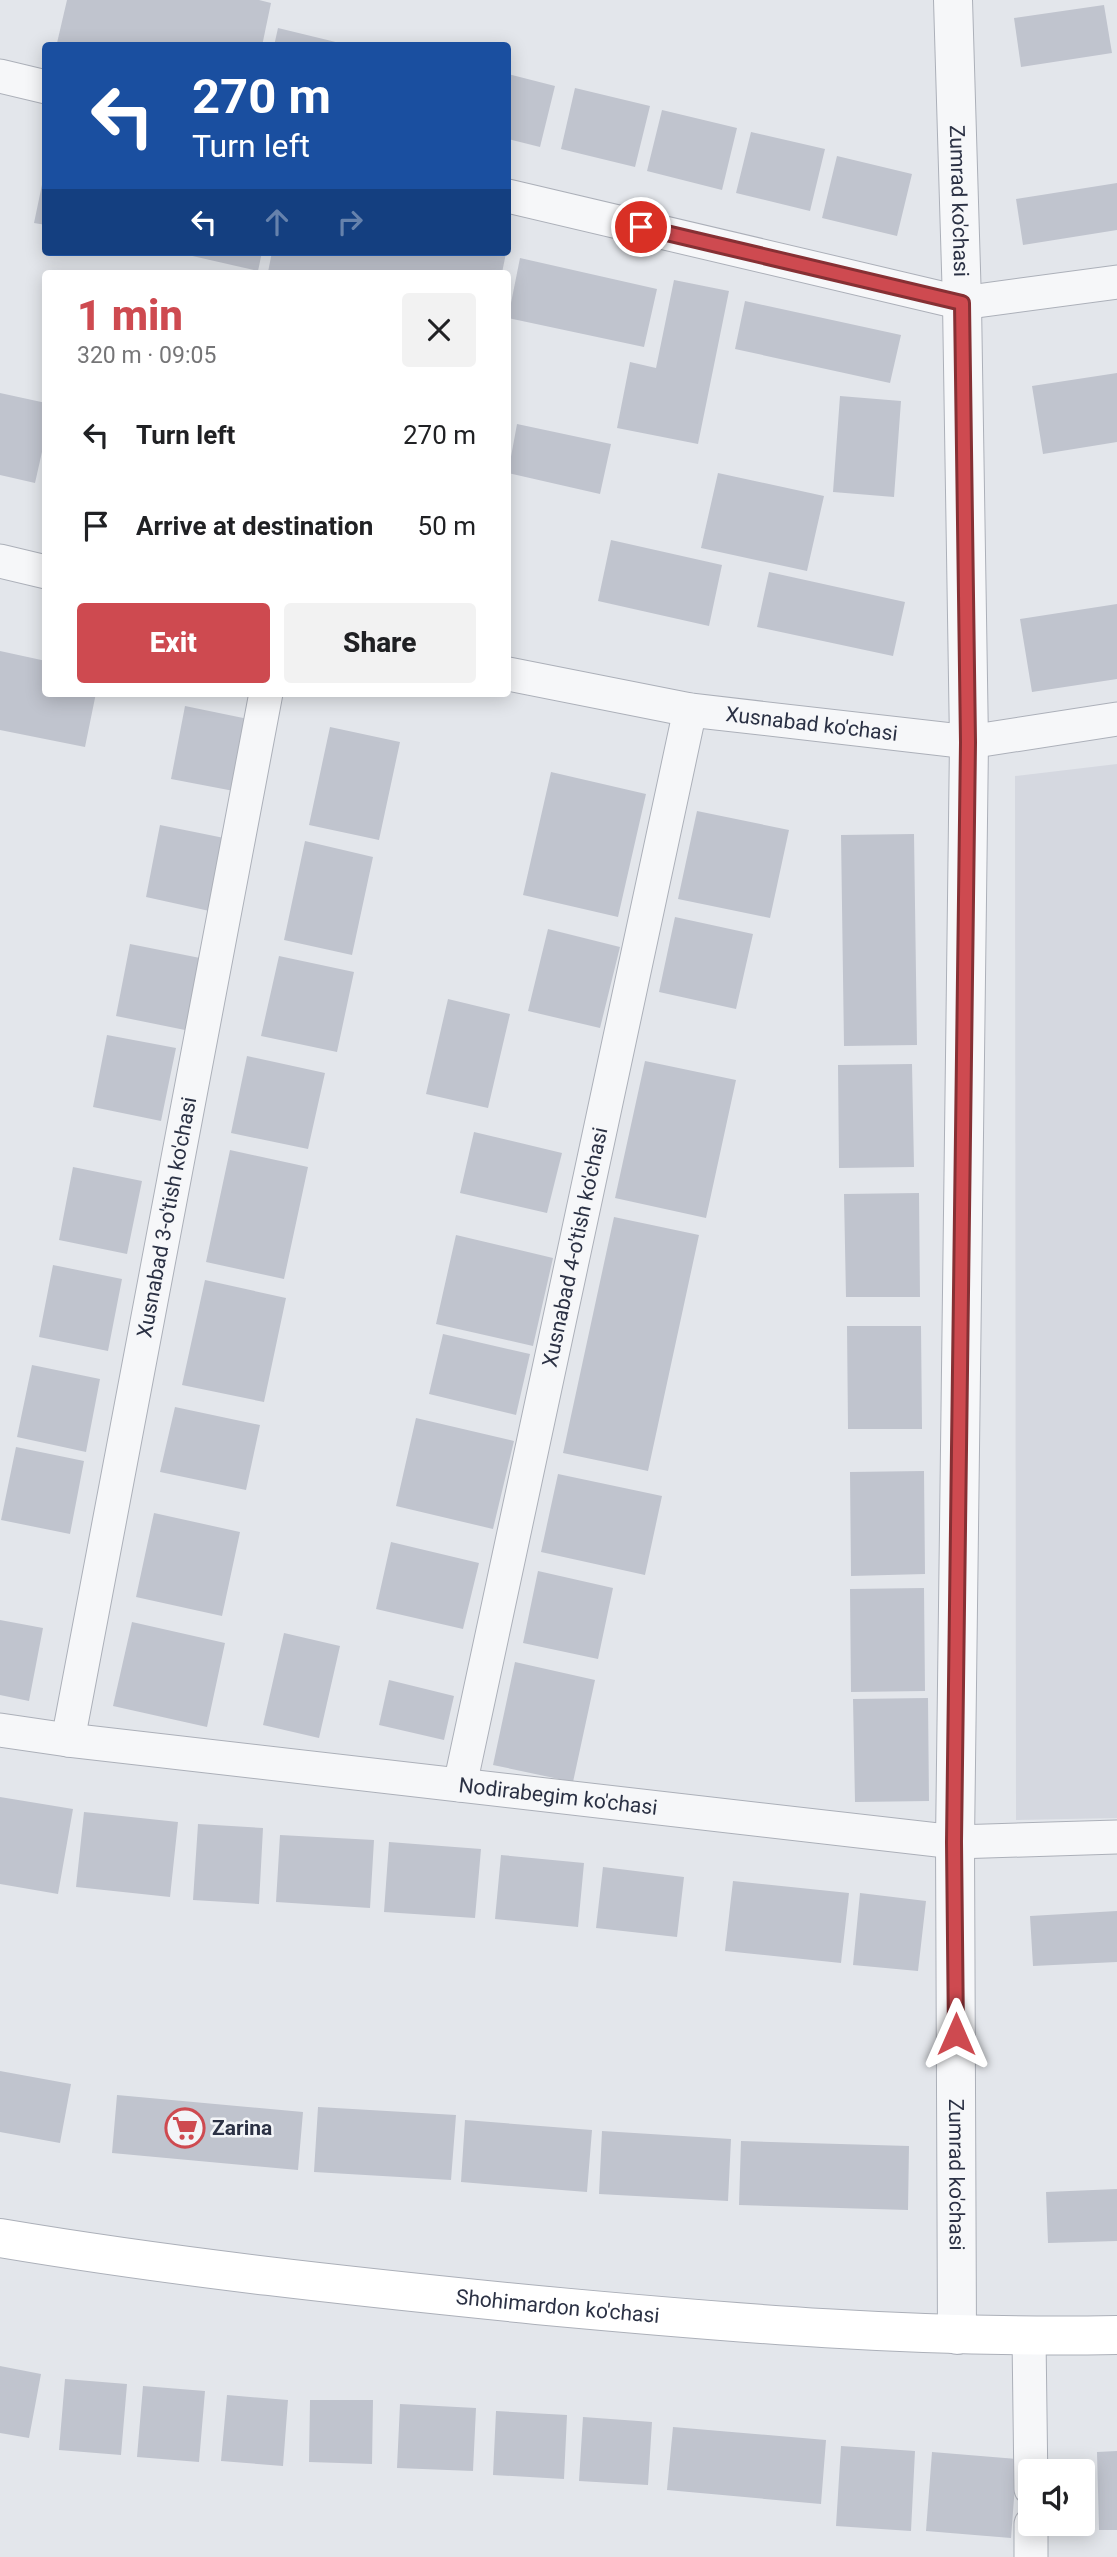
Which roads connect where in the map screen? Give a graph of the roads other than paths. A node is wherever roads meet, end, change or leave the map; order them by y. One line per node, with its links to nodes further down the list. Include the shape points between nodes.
1 (953, 0): 6 (street, Zumrad ko'chasi)
2 (0, 76): 3 (street)
3 (42, 86)
4 (511, 197): 6 (street)
5 (1117, 282): 6 (street)
6 (962, 303): 13 (street, Zumrad ko'chasi)
7 (0, 561): 8 (street)
8 (42, 571)
9 (511, 675): 11 (street, Xusnabad ko'chasi)
10 (265, 697): 15 (street, Xusnabad 3-o'tish ko'chasi)
11 (691, 710): 13 (street, Xusnabad ko'chasi); 16 (street, Xusnabad 4-o'tish ko'chasi)
12 (1117, 719): 13 (street, Xusnabad ko'chasi)
13 (968, 742): 18 (street, Zumrad ko'chasi)
14 (0, 1730): 15 (street, Nodirabegim ko'chasi)
15 (68, 1740): 16 (street, Nodirabegim ko'chasi)
16 (460, 1784): 18 (street, Nodirabegim ko'chasi)
17 (1117, 1837): 18 (street, Nodirabegim ko'chasi)
18 (954, 1842): 20 (street, Zumrad ko'chasi)
19 (0, 2238): 20 (main road, Shohimardon ko'chasi, via 275,2278 516,2303 735,2324)
20 (957, 2335): 22 (main road, Shohimardon ko'chasi)
21 (1117, 2335): 22 (main road, Shohimardon ko'chasi)
22 (1030, 2337): 23 (street)
23 (1031, 2459)
24 (1031, 2536): 25 (street)
25 (1031, 2557)

